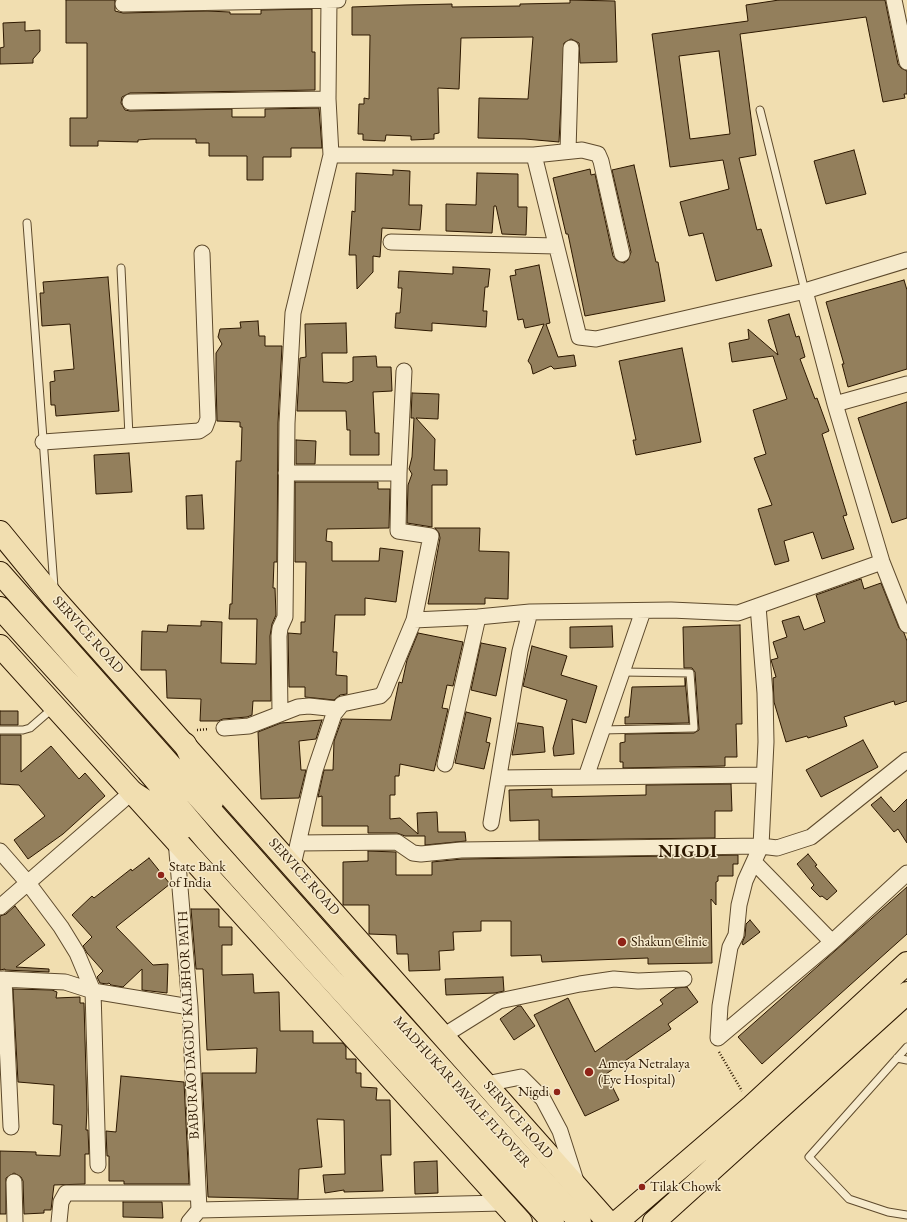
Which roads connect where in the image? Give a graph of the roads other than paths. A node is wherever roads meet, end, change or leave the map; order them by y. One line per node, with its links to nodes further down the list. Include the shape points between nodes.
1 (330, 0): 2 (street); 4 (street); 7 (street)
2 (338, 0)
3 (894, 0): 6 (street)
4 (123, 4)
5 (571, 48): 10 (street)
6 (907, 62)
7 (328, 99): 8 (street); 12 (street)
8 (130, 102)
9 (760, 110): 20 (lane)
10 (568, 151): 11 (street); 17 (street, via 582,150 598,154)
11 (534, 154): 12 (street); 15 (street)
12 (331, 155): 26 (street, via 293,313)
13 (27, 223): 25 (lane)
14 (391, 242): 15 (street)
15 (556, 246): 20 (street, via 579,337 596,339)
16 (202, 253): 24 (street, via 208,419 205,427 199,431)
17 (622, 254)
18 (907, 260): 20 (street)
19 (121, 268): 24 (lane)
20 (804, 291): 23 (street)
21 (404, 371): 27 (street)
22 (907, 384): 23 (street)
23 (835, 404): 29 (street)
24 (129, 436): 25 (street)
25 (43, 442): 31 (lane)
26 (286, 473): 27 (street); 43 (street, via 285,617 279,636)
27 (399, 473): 37 (street, via 398,531 431,536)
28 (0, 532): 31 (main road, SERVICE ROAD)
29 (882, 562): 32 (street); 38 (street)
30 (0, 573): 55 (main road, MADHUKAR PAVALE FLYOVER)
31 (54, 598): 47 (main road, SERVICE ROAD)
32 (758, 606): 34 (street, via 738,613); 50 (street, via 765,693)
33 (0, 608): 57 (main road, via 147,770)
34 (643, 611): 35 (street); 40 (street)
35 (530, 612): 36 (street); 52 (street, via 520,651)
36 (478, 617): 37 (street); 49 (street)
37 (414, 620): 42 (street, via 384,692 380,696 342,704)
38 (907, 625)
39 (0, 646): 41 (main road)
40 (622, 672): 46 (street); 46 (lane, via 690,673 694,728)
41 (55, 707): 45 (lane, via 30,728); 53 (main road)
42 (337, 709): 43 (street, via 309,706); 58 (street, via 315,770)
43 (280, 713): 44 (street, via 248,726)
44 (224, 728)
45 (0, 730)
46 (602, 730): 51 (street)
47 (180, 738): 55 (main road); 62 (main road, SERVICE ROAD)
48 (907, 760): 59 (street, via 811,837 777,848)
49 (446, 764)
50 (764, 775): 51 (street); 59 (street)
51 (586, 777): 52 (street)
52 (498, 778): 54 (street)
53 (132, 792): 56 (main road); 57 (main road); 64 (street)
54 (491, 823)
55 (223, 824): 91 (main road, MADHUKAR PAVALE FLYOVER)
56 (176, 840): 72 (street, BABURAO DAGDU KALBHOR PATH); 83 (main road)
57 (206, 841): 90 (main road, MADHUKAR PAVALE FLYOVER)
58 (298, 843): 59 (street, via 397,842 413,853 421,854 461,850); 62 (street)
59 (761, 846): 61 (street)
60 (0, 851): 64 (street)
61 (755, 863): 66 (street); 66 (street, via 745,882 739,905 736,935 730,947 720,1006 718,1038)
62 (293, 865): 73 (main road, SERVICE ROAD)
63 (907, 874): 66 (street)
64 (28, 883): 65 (street); 70 (street, via 77,952)
65 (0, 907)
66 (832, 942)
67 (907, 963): 93 (main road, via 752,1106)
68 (2, 979): 70 (street, via 65,982); 78 (street)
69 (684, 979): 73 (street, via 614,979 499,1001)
70 (93, 991): 72 (street); 79 (street)
71 (907, 993): 94 (main road)
72 (190, 1008): 82 (street, BABURAO DAGDU KALBHOR PATH)
73 (443, 1036): 77 (main road, SERVICE ROAD)
74 (907, 1047): 75 (lane)
75 (897, 1058): 76 (lane); 85 (lane, via 809,1157 849,1199 881,1210)
76 (907, 1060)
77 (486, 1084): 81 (main road, SERVICE ROAD); 81 (street, via 521,1077 543,1099 560,1131)
78 (12, 1127)
79 (98, 1165)
80 (14, 1182): 86 (street)
81 (578, 1189): 92 (main road, SERVICE ROAD)
82 (198, 1193): 84 (street, BABURAO DAGDU KALBHOR PATH); 87 (street, via 66,1193)
83 (503, 1204): 84 (street); 89 (main road)
84 (199, 1210): 88 (street)
85 (907, 1215)
86 (15, 1222)
87 (59, 1222)
88 (189, 1222)
89 (521, 1222)
90 (552, 1222)
91 (580, 1222)
92 (608, 1222)
93 (617, 1222)
94 (654, 1222)

